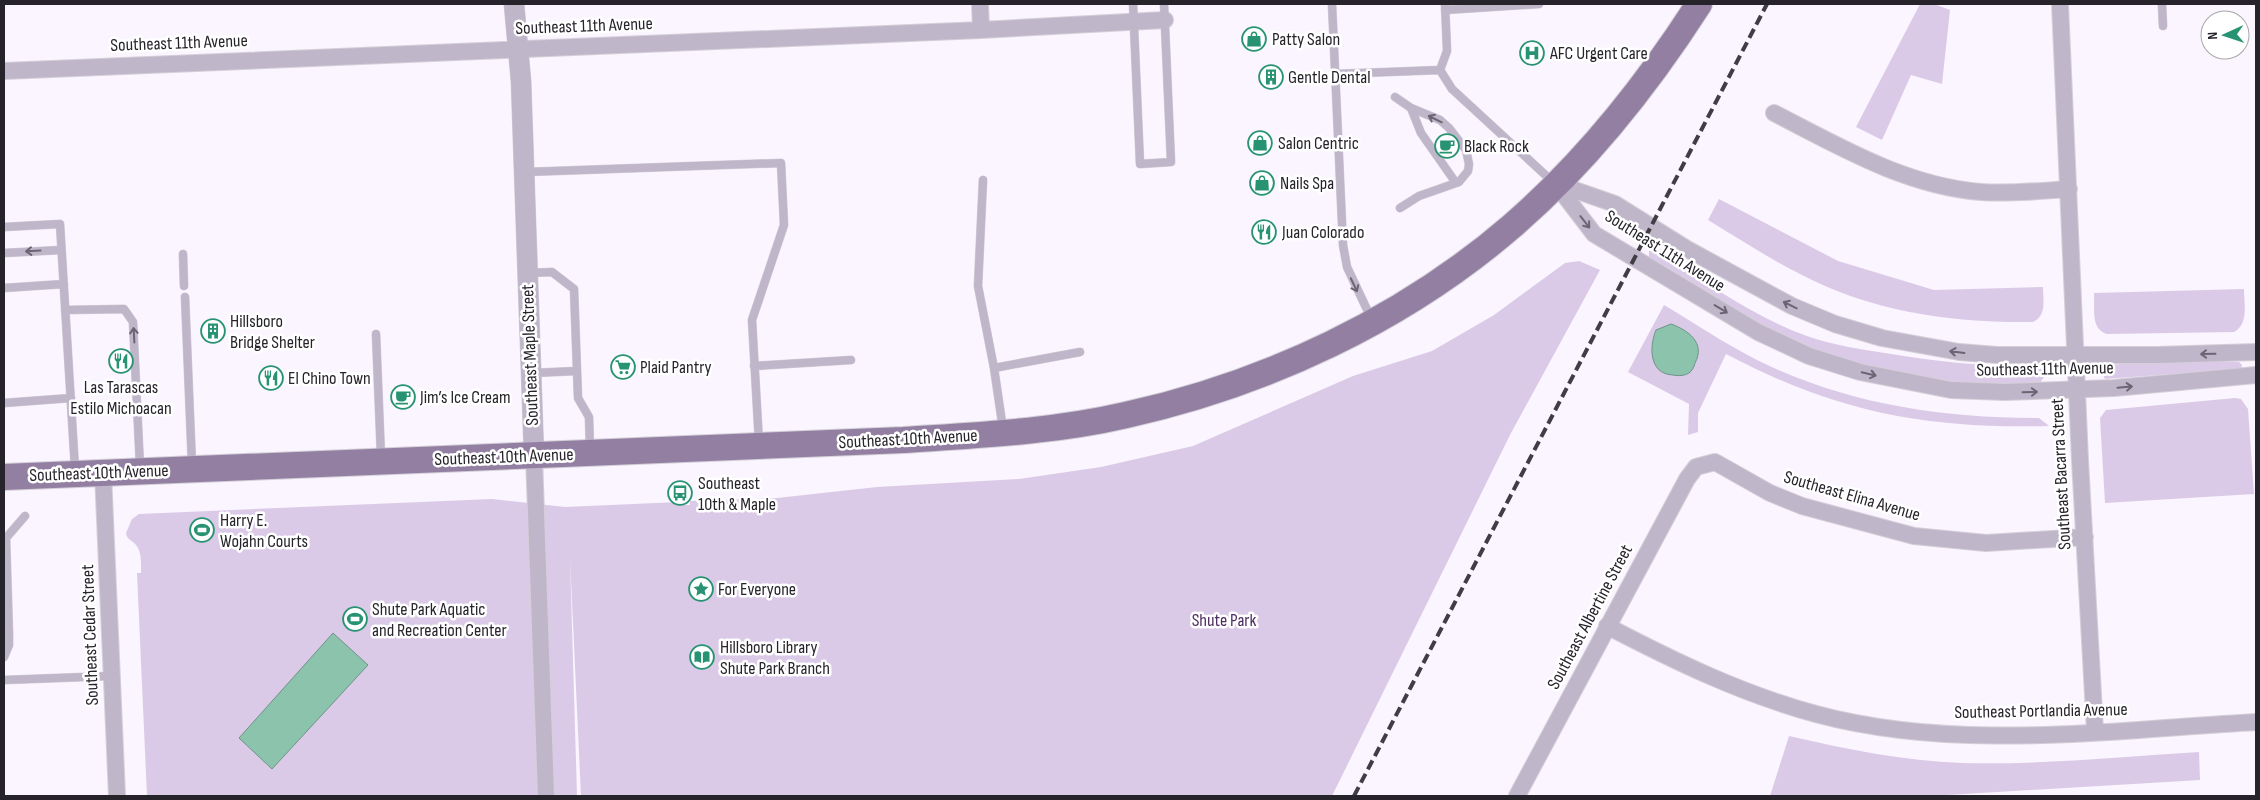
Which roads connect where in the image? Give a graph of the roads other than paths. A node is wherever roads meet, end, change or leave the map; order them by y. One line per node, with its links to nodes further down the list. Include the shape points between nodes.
1 (514, 4): 14 (street, Southeast Maple Street)
2 (980, 4): 13 (street)
3 (1133, 4): 11 (lane)
4 (1332, 4): 17 (lane)
5 (1539, 4): 9 (lane)
6 (1699, 4): 24 (main road, Southeast 10th Avenue, via 1648,78 1610,125)
7 (2060, 4): 25 (street, Southeast Bacarra Street)
8 (2162, 4): 12 (lane)
9 (1445, 7): 15 (lane, via 1447,51)
10 (1165, 12): 11 (street, Southeast 11th Avenue); 11 (lane, via 1171,162 1140,164)
11 (1134, 22): 13 (street, Southeast 11th Avenue)
12 (2163, 26)
13 (981, 30): 14 (street, Southeast 11th Avenue)
14 (518, 48): 16 (street, Southeast 11th Avenue); 21 (street, Southeast Maple Street)
15 (1440, 70): 17 (lane); 24 (lane, via 1452,89)
16 (4, 71)
17 (1335, 74): 37 (lane, one-way to 37, via 1346,267)
18 (1395, 97): 19 (lane)
19 (1411, 108): 23 (lane, via 1421,133); 23 (lane, one-way to 19, via 1468,171 1466,150 1440,120)
20 (1774, 113): 25 (street, via 1874,164 1941,186 2009,193)
21 (524, 172): 31 (street, Southeast Maple Street); 43 (lane, via 781,163 784,225 752,320)
22 (983, 180): 44 (lane, via 978,286)
23 (1456, 183): 26 (lane, via 1419,196)
24 (1555, 183): 37 (main road, Southeast 10th Avenue, via 1510,228 1462,264); 41 (street, Southeast 11th Avenue, one-way to 24, via 1959,352 1882,338 1835,324 1792,306 1687,249 1615,204); 48 (street, Southeast 11th Avenue, one-way to 48, via 1594,234 1758,332 1809,356 1860,372 1951,390)
25 (2069, 189): 41 (street, Southeast Bacarra Street)
26 (1400, 208)
27 (4, 227): 28 (lane, via 60,224)
28 (62, 250): 29 (lane, one-way to 29); 32 (lane)
29 (4, 253)
30 (183, 254): 33 (lane)
31 (527, 274): 45 (lane, via 552,272 574,288); 46 (street, Southeast Maple Street)
32 (64, 284): 34 (lane); 36 (lane)
33 (184, 286)
34 (4, 288)
35 (185, 297): 57 (lane)
36 (65, 310): 49 (lane); 58 (lane, one-way to 36, via 133,322 124,309)
37 (1373, 322): 51 (main road, Southeast 10th Avenue, via 1299,359 1181,401 1085,423)
38 (376, 334): 55 (lane)
39 (1080, 352): 44 (lane)
40 (2256, 352): 41 (street, Southeast 11th Avenue, one-way to 41)
41 (2075, 355): 48 (street, Southeast Bacarra Street)
42 (851, 360): 43 (lane)
43 (754, 366): 52 (lane)
44 (994, 368): 51 (lane)
45 (576, 371): 46 (lane); 53 (lane, via 578,398 589,417)
46 (531, 374): 54 (street, Southeast Maple Street)
47 (2256, 375): 48 (street, Southeast 11th Avenue, one-way to 47)
48 (2076, 390): 63 (street, Southeast Bacarra Street)
49 (71, 398): 50 (lane); 60 (lane)
50 (4, 403)
51 (1004, 434): 52 (main road, Southeast 10th Avenue)
52 (759, 448): 53 (main road, Southeast 10th Avenue)
53 (590, 454): 54 (main road, Southeast 10th Avenue)
54 (534, 456): 55 (main road, Southeast 10th Avenue); 71 (street, Southeast Maple Street)
55 (382, 462): 57 (main road, Southeast 10th Avenue)
56 (1706, 464): 63 (street, Southeast Elina Avenue, via 1715,462 1770,493 1802,506 1914,536 1986,543); 64 (street, Southeast Albertine Street, via 1696,467 1687,479)
57 (192, 469): 58 (main road, Southeast 10th Avenue)
58 (141, 471): 59 (main road, Southeast 10th Avenue)
59 (103, 473): 60 (main road, Southeast 10th Avenue); 66 (street, Southeast Cedar Street)
60 (76, 474): 61 (main road, Southeast 10th Avenue)
61 (4, 477)
62 (25, 516): 65 (lane, via 6,538 9,645)
63 (2085, 537): 69 (street, Southeast Bacarra Street)
64 (1606, 626): 69 (street, Southeast Portlandia Avenue, via 1750,693 1816,714 1909,731 1980,736); 72 (street, Southeast Albertine Street)
65 (4, 657)
66 (112, 676): 67 (lane); 70 (street, Southeast Cedar Street)
67 (4, 680)
68 (2256, 722): 69 (street, Southeast Portlandia Avenue)
69 (2096, 731)
70 (117, 796)
71 (546, 796)
72 (1516, 796)

